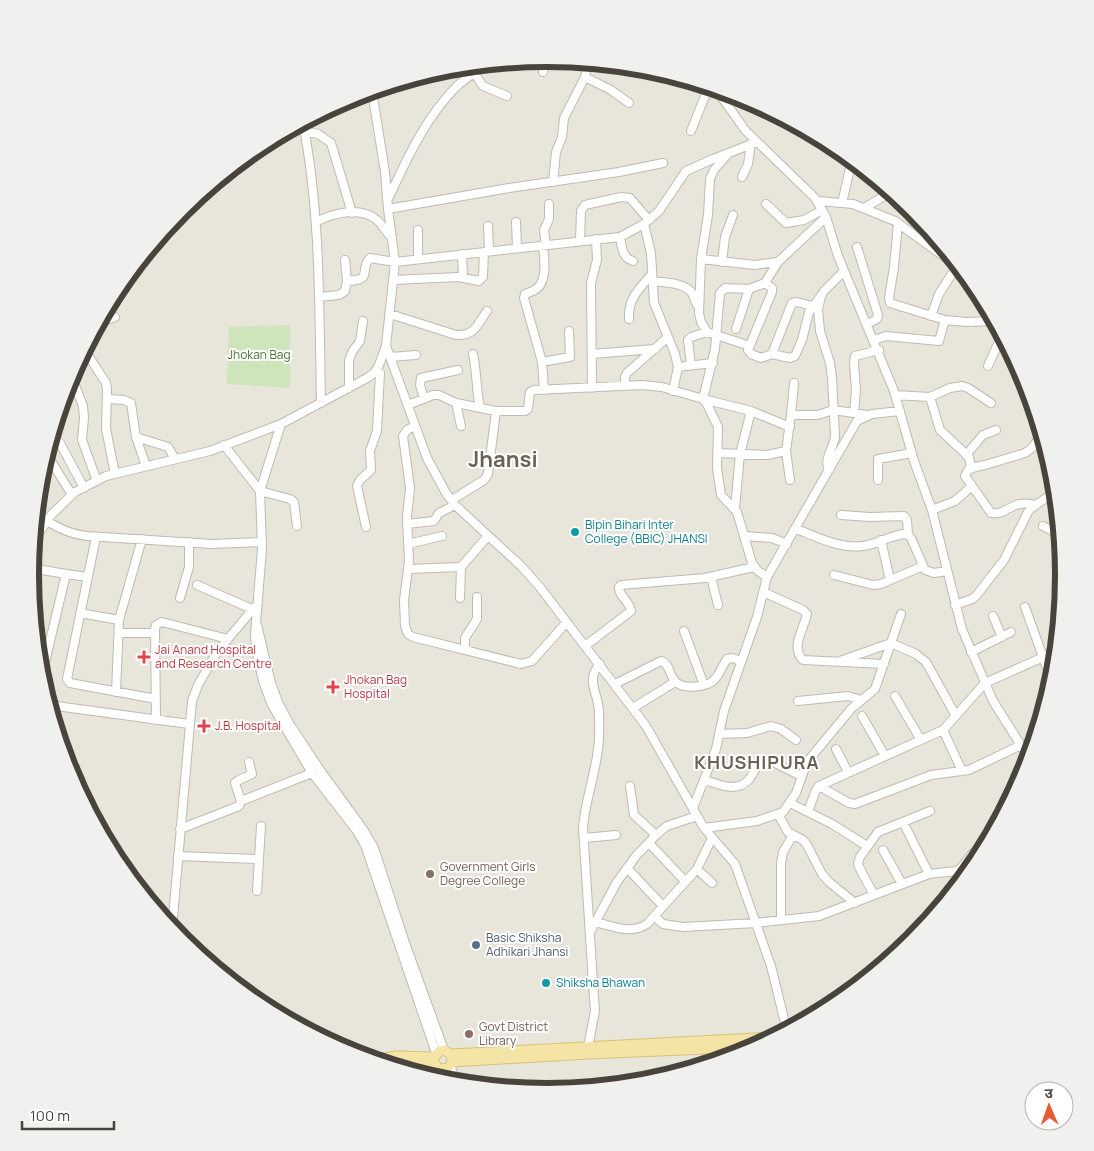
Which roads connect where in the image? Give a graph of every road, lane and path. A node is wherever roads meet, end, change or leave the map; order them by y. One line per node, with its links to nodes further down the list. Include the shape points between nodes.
1 (544, 67): 3 (street)
2 (587, 69): 5 (street)
3 (543, 72)
4 (474, 73): 7 (street, via 483,86); 24 (street, via 457,87 429,120 410,152)
5 (585, 77): 10 (street); 18 (street, via 564,118)
6 (709, 94): 12 (street)
7 (507, 96)
8 (373, 98): 24 (street)
9 (723, 99): 13 (street)
10 (628, 102)
11 (305, 131): 26 (street, via 318,134 332,143); 29 (street)
12 (692, 131)
13 (754, 143): 14 (street); 17 (street); 20 (street)
14 (728, 154): 31 (street, via 686,171 664,206); 46 (street, via 711,174)
15 (663, 163): 18 (street)
16 (850, 168): 21 (street)
17 (742, 177)
18 (553, 182): 24 (street)
19 (885, 196): 25 (street)
20 (818, 201): 21 (street); 28 (street)
21 (842, 203): 25 (street)
22 (549, 204): 39 (street)
23 (766, 204): 28 (street, via 786,222)
24 (387, 205): 36 (street)
25 (864, 208): 32 (street)
26 (352, 213): 29 (street, via 334,214); 36 (street, via 375,218)
27 (733, 214): 50 (street)
28 (824, 214): 51 (street); 53 (street)
29 (316, 222): 61 (street)
30 (516, 222): 41 (street)
31 (646, 222): 35 (street); 38 (street, via 630,198 586,205 581,211); 55 (street)
32 (898, 222): 42 (street); 66 (street, via 889,301)
33 (488, 226): 43 (street)
34 (418, 230): 45 (street)
35 (620, 237): 37 (street); 48 (street, via 624,254)
36 (392, 238): 49 (street)
37 (596, 239): 38 (street); 86 (street, via 597,260 591,283)
38 (580, 241): 39 (street)
39 (544, 245): 41 (street); 91 (street, via 544,277 524,298)
40 (857, 247): 73 (street, via 878,315)
41 (517, 248): 43 (street)
42 (937, 250)
43 (487, 251): 44 (street); 54 (street, via 482,279 477,281)
44 (462, 254): 45 (street); 54 (street)
45 (418, 259): 49 (street)
46 (700, 259): 50 (street); 63 (street)
47 (345, 260): 57 (street)
48 (633, 261)
49 (395, 262): 56 (street); 57 (street, via 370,258 362,279)
50 (722, 262): 51 (street, via 755,265)
51 (778, 262): 58 (street)
52 (952, 269): 66 (street, via 938,294)
53 (844, 271): 60 (street); 73 (street)
54 (463, 277): 56 (street)
55 (652, 277): 63 (street, via 688,289); 68 (street, via 632,298); 78 (street, via 654,303)
56 (394, 280): 65 (street)
57 (347, 282): 61 (street, via 343,293)
58 (765, 283): 59 (street); 82 (street, via 772,292)
59 (749, 289): 74 (street); 77 (street, via 721,290)
60 (821, 296): 62 (street); 116 (street, via 818,309 820,331 832,378)
61 (319, 297): 111 (street)
62 (812, 306): 87 (street, via 792,303); 87 (street, via 795,356)
63 (698, 308): 76 (street)
64 (487, 310): 65 (street, via 473,332 463,335)
65 (390, 314): 81 (street)
66 (932, 316): 70 (street)
67 (115, 317): 69 (street)
68 (628, 319)
69 (108, 320)
70 (945, 320): 72 (street); 79 (street, via 939,341 886,336)
71 (363, 321): 102 (street, via 362,336 349,361)
72 (987, 321)
73 (867, 324): 79 (street)
74 (736, 329)
75 (568, 331): 91 (street, via 570,357)
76 (707, 332): 77 (street); 93 (street, via 688,340)
77 (718, 335): 82 (street); 92 (street)
78 (668, 337): 83 (street); 95 (street)
79 (874, 340): 84 (street)
80 (999, 343): 94 (street)
81 (386, 346): 90 (street); 98 (street)
82 (750, 346): 87 (street, via 749,353 758,358)
83 (654, 349): 86 (street); 100 (street, via 627,373)
84 (878, 350): 106 (street); 120 (street, via 855,356)
85 (473, 354): 115 (street)
86 (592, 354): 103 (street)
87 (772, 354)
88 (416, 355): 90 (street)
89 (89, 356): 108 (street, via 106,382)
90 (390, 357): 97 (street)
91 (542, 362): 104 (street)
92 (713, 363): 93 (street); 110 (street)
93 (691, 365): 95 (street)
94 (988, 366)
95 (678, 367): 105 (street)
96 (458, 370): 109 (street, via 421,378)
97 (396, 372): 98 (street); 114 (street)
98 (377, 373): 102 (street); 160 (street, via 377,432 370,451 371,470 357,486)
99 (794, 383): 121 (street)
100 (625, 386): 103 (street); 105 (street, via 654,386)
101 (75, 387): 145 (street, via 83,406 82,440)
102 (349, 388): 111 (street)
103 (592, 388): 104 (street)
104 (544, 390): 117 (street, via 530,392 530,406 525,411)
105 (673, 391): 110 (street)
106 (896, 395): 107 (street); 119 (street)
107 (930, 397): 112 (street, via 962,386); 136 (street, via 940,430)
108 (107, 399): 128 (street, via 131,403); 142 (street, via 106,429)
109 (424, 399): 113 (street, via 439,395); 114 (street)
110 (703, 399): 118 (street); 133 (street, via 718,427)
111 (321, 403): 123 (street)
112 (991, 403)
113 (456, 404): 115 (street); 125 (street)
114 (408, 405): 124 (street)
115 (480, 408): 117 (street)
116 (833, 410): 120 (street); 121 (street, via 818,415); 141 (street, via 834,443 826,466)
117 (496, 411): 151 (street, via 488,474)
118 (751, 411): 126 (street); 135 (street)
119 (900, 411): 122 (street); 134 (street)
120 (854, 412): 122 (street)
121 (792, 415): 126 (street)
122 (867, 416): 141 (street, via 852,426)
123 (281, 424): 131 (street); 148 (street)
124 (415, 426): 151 (street, via 427,458); 158 (street, via 403,436 410,480)
125 (461, 426)
126 (790, 427): 132 (street)
127 (996, 430): 136 (street, via 983,435)
128 (136, 437): 137 (street, via 168,447); 139 (street)
129 (1037, 441): 140 (street, via 1025,452)
130 (60, 443): 147 (street)
131 (224, 445): 137 (street); 148 (street)
132 (786, 451): 135 (street, via 767,455); 143 (street)
133 (718, 453): 135 (street); 153 (street, via 719,489)
134 (912, 453): 144 (street, via 878,460); 154 (street)
135 (740, 454): 153 (street)
136 (966, 455): 140 (street, via 971,461)
137 (175, 459): 139 (street)
138 (52, 463): 149 (street)
139 (146, 466): 142 (street)
140 (971, 468): 146 (street, via 965,476)
141 (829, 470): 162 (street)
142 (115, 474): 145 (street)
143 (790, 480)
144 (878, 480)
145 (97, 481): 147 (street)
146 (972, 486): 152 (street, via 992,513 999,514 1023,502); 154 (street, via 955,501)
147 (84, 488): 149 (street)
148 (260, 492): 159 (street, via 294,502); 173 (street)
149 (72, 495): 157 (street)
150 (1049, 496): 152 (street)
151 (453, 503): 158 (street, via 434,521); 167 (street)
152 (1036, 505): 194 (street, via 1028,512 999,568 982,589 972,599)
153 (735, 508): 168 (street)
154 (932, 510): 181 (street)
155 (841, 515): 165 (street, via 904,516)
156 (42, 518): 157 (street)
157 (47, 522): 163 (street); 169 (street, via 69,532)
158 (407, 524): 174 (street)
159 (297, 526)
160 (366, 526)
161 (1043, 526): 164 (street)
162 (796, 529): 171 (street, via 849,546 863,546); 175 (street)
163 (41, 531)
164 (1053, 531)
165 (908, 535): 171 (street); 176 (street)
166 (442, 536): 174 (street)
167 (488, 536): 177 (street); 201 (street, via 539,586)
168 (745, 536): 175 (street, via 772,538); 178 (street)
169 (96, 537): 170 (street); 184 (street)
170 (142, 539): 172 (street); 200 (street)
171 (881, 540): 187 (street)
172 (189, 542): 173 (street); 191 (street, via 189,567)
173 (262, 542): 195 (street)
174 (408, 544): 180 (street)
175 (788, 544): 186 (street)
176 (923, 566): 181 (street, via 929,573); 187 (street)
177 (461, 567): 180 (street); 192 (street)
178 (754, 567): 185 (street); 186 (street)
179 (39, 569): 182 (street)
180 (408, 570): 211 (street, via 404,600 408,634)
181 (947, 571): 194 (street)
182 (66, 574): 184 (street); 215 (street)
183 (834, 575): 187 (street, via 873,585)
184 (87, 577): 197 (street)
185 (711, 577): 193 (street); 210 (street, via 619,586 619,592 631,611)
186 (767, 578): 189 (street)
187 (890, 580)
188 (197, 586): 195 (street)
189 (763, 592): 216 (street); 217 (street, via 806,614 797,644 800,658)
190 (477, 597): 211 (street, via 477,619 465,638)
191 (180, 598)
192 (460, 598)
193 (718, 605)
194 (955, 605): 212 (street)
195 (256, 606): 202 (street); 208 (street)
196 (1024, 608): 214 (street)
197 (80, 613): 200 (street); 225 (street, via 68,681)
198 (901, 614): 209 (street)
199 (993, 616): 207 (street)
200 (119, 620): 205 (street)
201 (567, 622): 210 (street); 211 (street, via 528,663)
202 (256, 623): 247 (street, via 256,650 268,694); 295 (street, via 278,702 302,744 374,848)
203 (684, 631): 224 (street)
204 (1011, 632): 207 (street)
205 (119, 633): 206 (street); 225 (street)
206 (155, 633): 208 (street, via 156,625 162,622); 227 (street)
207 (1002, 637): 212 (street)
208 (228, 639): 235 (street, via 198,685)
209 (891, 643): 217 (street); 219 (street); 233 (street, via 926,662)
210 (585, 646): 218 (street)
211 (465, 650)
212 (971, 652): 222 (street)
213 (1049, 654): 214 (street)
214 (1042, 657): 220 (street); 222 (street)
215 (46, 658)
216 (740, 661): 224 (street, via 727,659 716,678); 237 (street)
217 (836, 662): 219 (street)
218 (600, 664): 223 (street); 266 (street, via 592,676 599,709 599,742 585,809)
219 (884, 664): 229 (street, via 875,689)
220 (1046, 668)
221 (675, 682): 223 (street, via 667,664 661,661); 224 (street, via 688,686); 231 (street)
222 (985, 683): 233 (street); 240 (street)
223 (615, 684): 231 (street)
224 (704, 685)
225 (116, 692): 227 (street)
226 (895, 696): 239 (street)
227 (156, 700): 234 (street)
228 (798, 700): 229 (street, via 848,696)
229 (861, 700): 248 (street, via 807,762)
230 (56, 706): 234 (street)
231 (633, 708): 254 (street)
232 (862, 716): 243 (street)
233 (956, 716): 236 (street)
234 (156, 720): 235 (street)
235 (189, 724): 262 (street)
236 (943, 730): 239 (street); 245 (street)
237 (719, 734): 238 (street, via 747,733 771,726); 249 (street)
238 (796, 740)
239 (921, 740): 243 (street)
240 (1021, 746): 242 (street); 245 (street)
241 (836, 749): 246 (street)
242 (1024, 750)
243 (884, 756): 246 (street)
244 (249, 762): 252 (street, via 252,774 236,783)
245 (962, 771): 251 (street, via 931,775 855,804)
246 (848, 772): 251 (street)
247 (312, 773): 252 (street); 295 (street, via 364,844)
248 (801, 776): 249 (street, via 763,759 744,784 729,787); 253 (street)
249 (704, 780): 254 (street)
250 (630, 786): 264 (street, via 634,815)
251 (819, 786): 255 (street)
252 (241, 801): 262 (street, via 237,808)
253 (790, 803): 255 (street); 257 (street)
254 (693, 808): 258 (street)
255 (808, 811): 269 (street)
256 (930, 811): 259 (street)
257 (778, 814): 261 (street, via 757,821); 265 (street)
258 (697, 816): 261 (street); 264 (street, via 667,826)
259 (903, 822): 269 (street, via 878,832); 276 (street)
260 (260, 826): 273 (street)
261 (704, 828): 267 (street)
262 (180, 829): 272 (street)
263 (616, 835): 266 (street)
264 (656, 835): 268 (street)
265 (793, 835): 282 (street, via 807,845 829,882); 286 (street, via 780,864)
266 (584, 838): 289 (street)
267 (712, 838): 275 (street); 288 (street, via 735,864)
268 (649, 843): 274 (street); 277 (street)
269 (867, 846): 281 (street, via 858,863)
270 (883, 850): 279 (street)
271 (973, 853): 276 (street, via 956,871)
272 (178, 856): 273 (street); 285 (street)
273 (258, 859): 280 (street)
274 (627, 868): 283 (street); 287 (street)
275 (696, 868): 277 (street); 278 (street)
276 (929, 874): 279 (street)
277 (685, 881): 283 (street)
278 (712, 883)
279 (902, 884): 281 (street)
280 (256, 891)
281 (874, 895): 282 (street)
282 (855, 903): 286 (street, via 818,916)
283 (663, 906): 284 (street)
284 (654, 916): 287 (street, via 647,924 627,930); 288 (street, via 664,924 683,927)
285 (173, 919)
286 (781, 920): 288 (street)
287 (596, 922): 289 (street)
288 (756, 923): 290 (street)
289 (590, 932): 292 (street, via 594,1011)
290 (785, 1024)
291 (756, 1038): 292 (main road)
292 (588, 1047): 295 (main road)
293 (733, 1048): 295 (main road)
294 (386, 1058): 295 (main road)
295 (443, 1059): 296 (main road); 297 (street); 298 (street)
296 (405, 1063)
297 (447, 1074)
298 (452, 1075)

